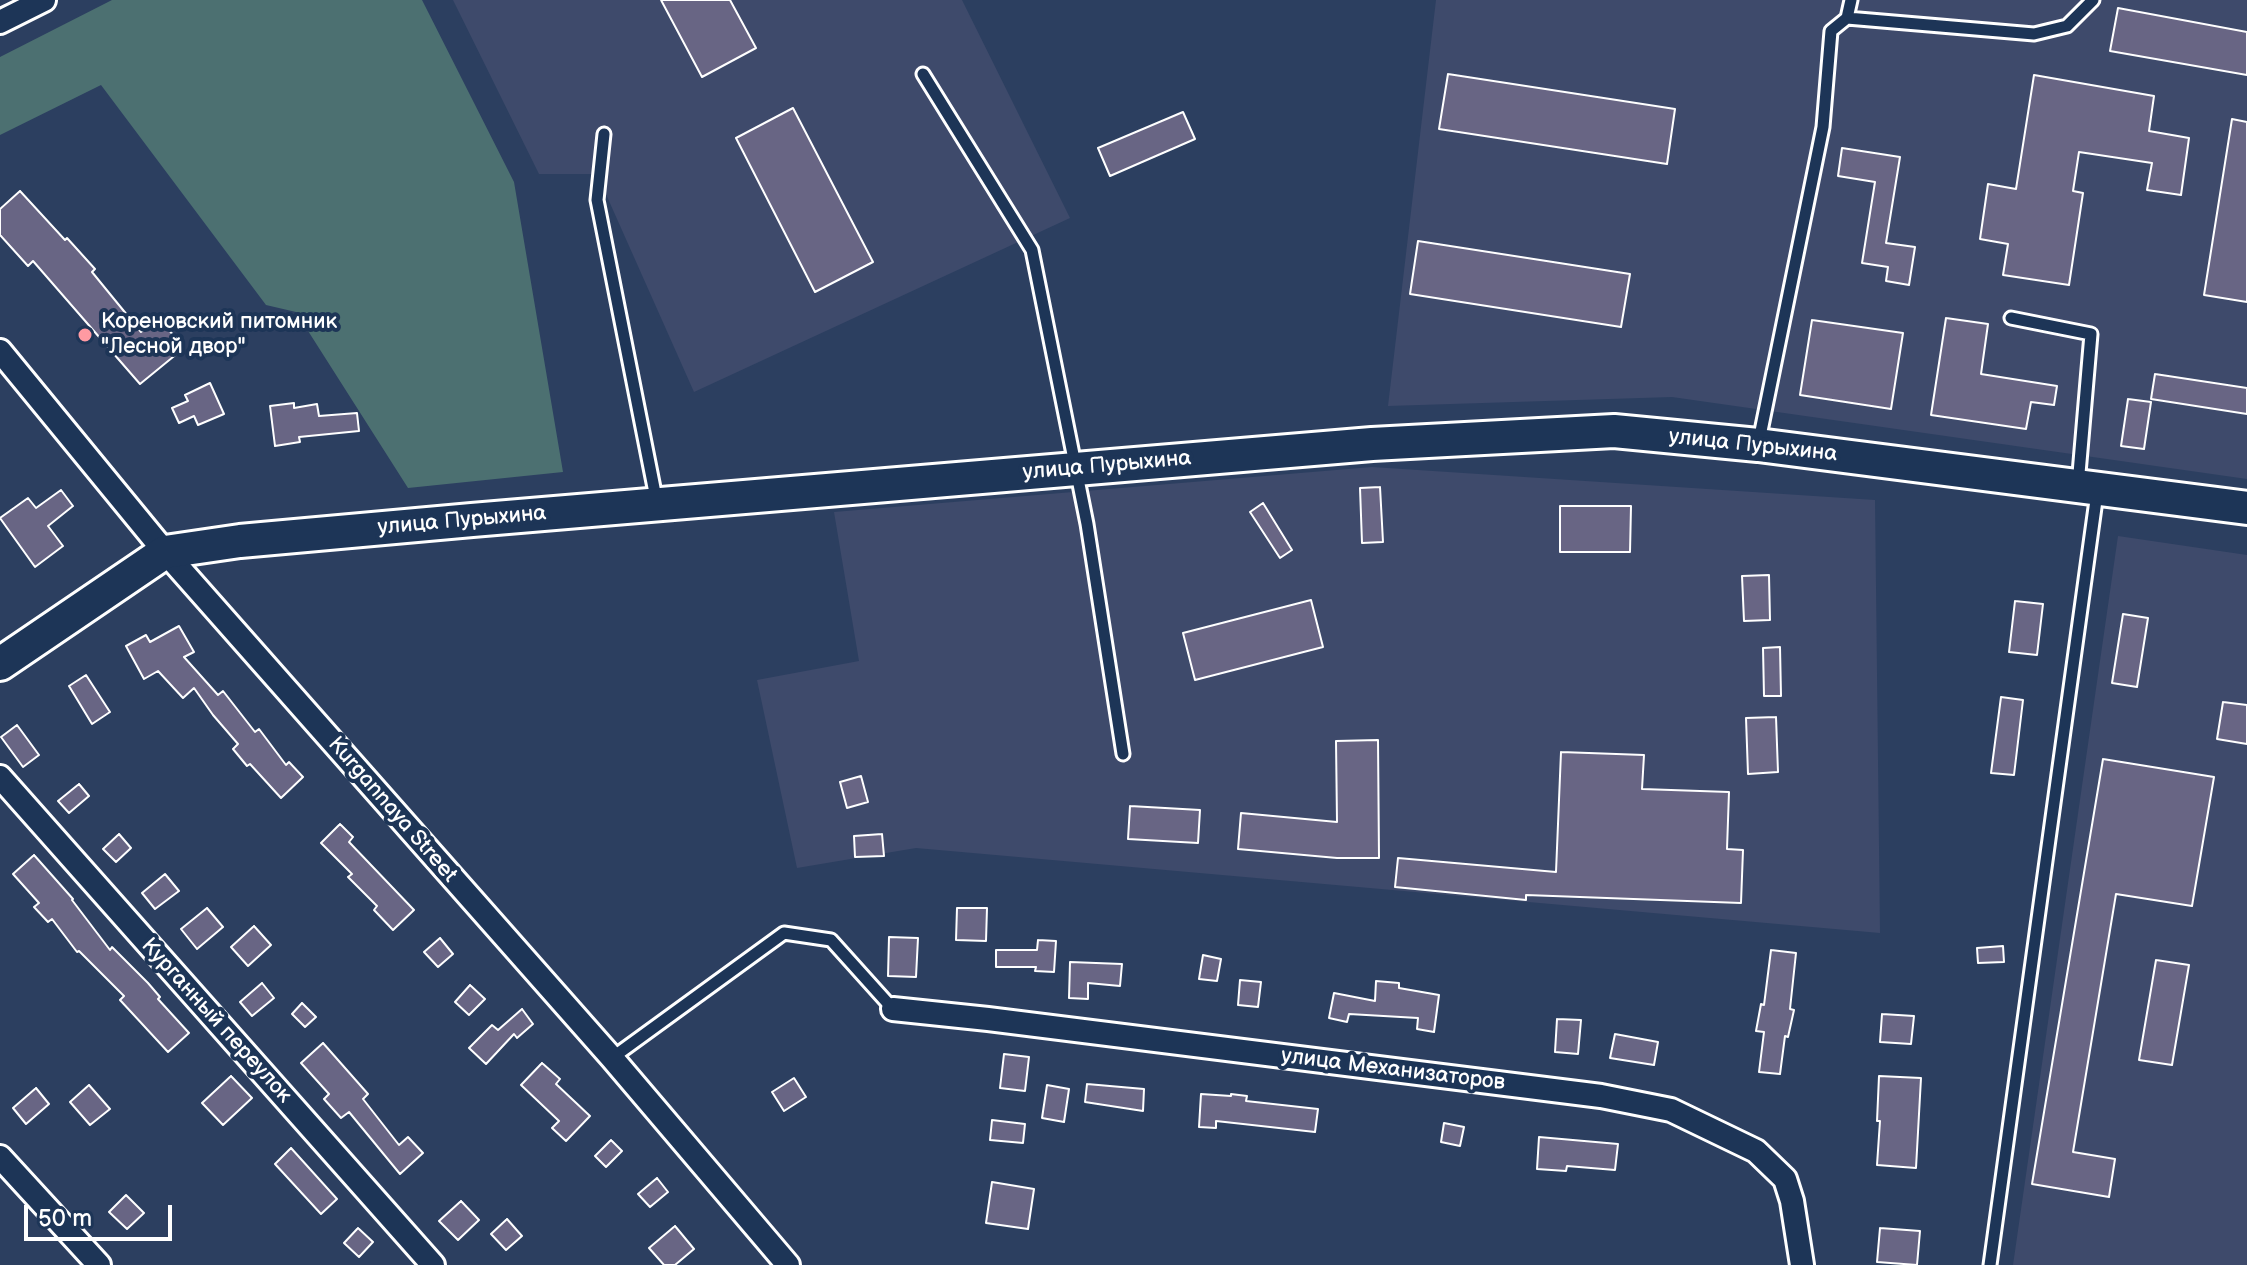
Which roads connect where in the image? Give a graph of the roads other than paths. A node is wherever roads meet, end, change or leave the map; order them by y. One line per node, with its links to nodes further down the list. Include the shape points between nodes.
1 (44, 0): 5 (street)
2 (1851, 0): 4 (lane)
3 (2093, 0): 4 (lane, via 2067,26 2034,34)
4 (1847, 18): 10 (lane, via 1831,31 1823,127)
5 (0, 22)
6 (923, 74): 11 (lane, via 1032,250)
7 (604, 134): 13 (lane, via 597,200)
8 (2011, 318): 12 (lane, via 2091,334)
9 (0, 351): 15 (street, Kurgannaya Street)
10 (1758, 445): 11 (street, улица Пурыхина, via 1614,431 1372,444); 12 (street, улица Пурыхина)
11 (1076, 469): 13 (street, улица Пурыхина); 17 (lane)
12 (2088, 486): 14 (street, улица Пурыхина); 26 (lane)
13 (657, 504): 15 (street, улица Пурыхина)
14 (2247, 508)
15 (165, 552): 16 (street, улица Пурыхина); 20 (street, Kurgannaya Street)
16 (0, 664)
17 (1123, 754)
18 (0, 777): 23 (street, Курганный переулок)
19 (893, 1009): 20 (lane, via 831,940 784,933); 25 (street, улица Механизаторов, via 1601,1096 1671,1110 1756,1151 1785,1179)
20 (612, 1058): 24 (street, Kurgannaya Street)
21 (0, 1157): 22 (street)
22 (99, 1265)
23 (433, 1265)
24 (788, 1265)
25 (1802, 1265)
26 (1990, 1265)

